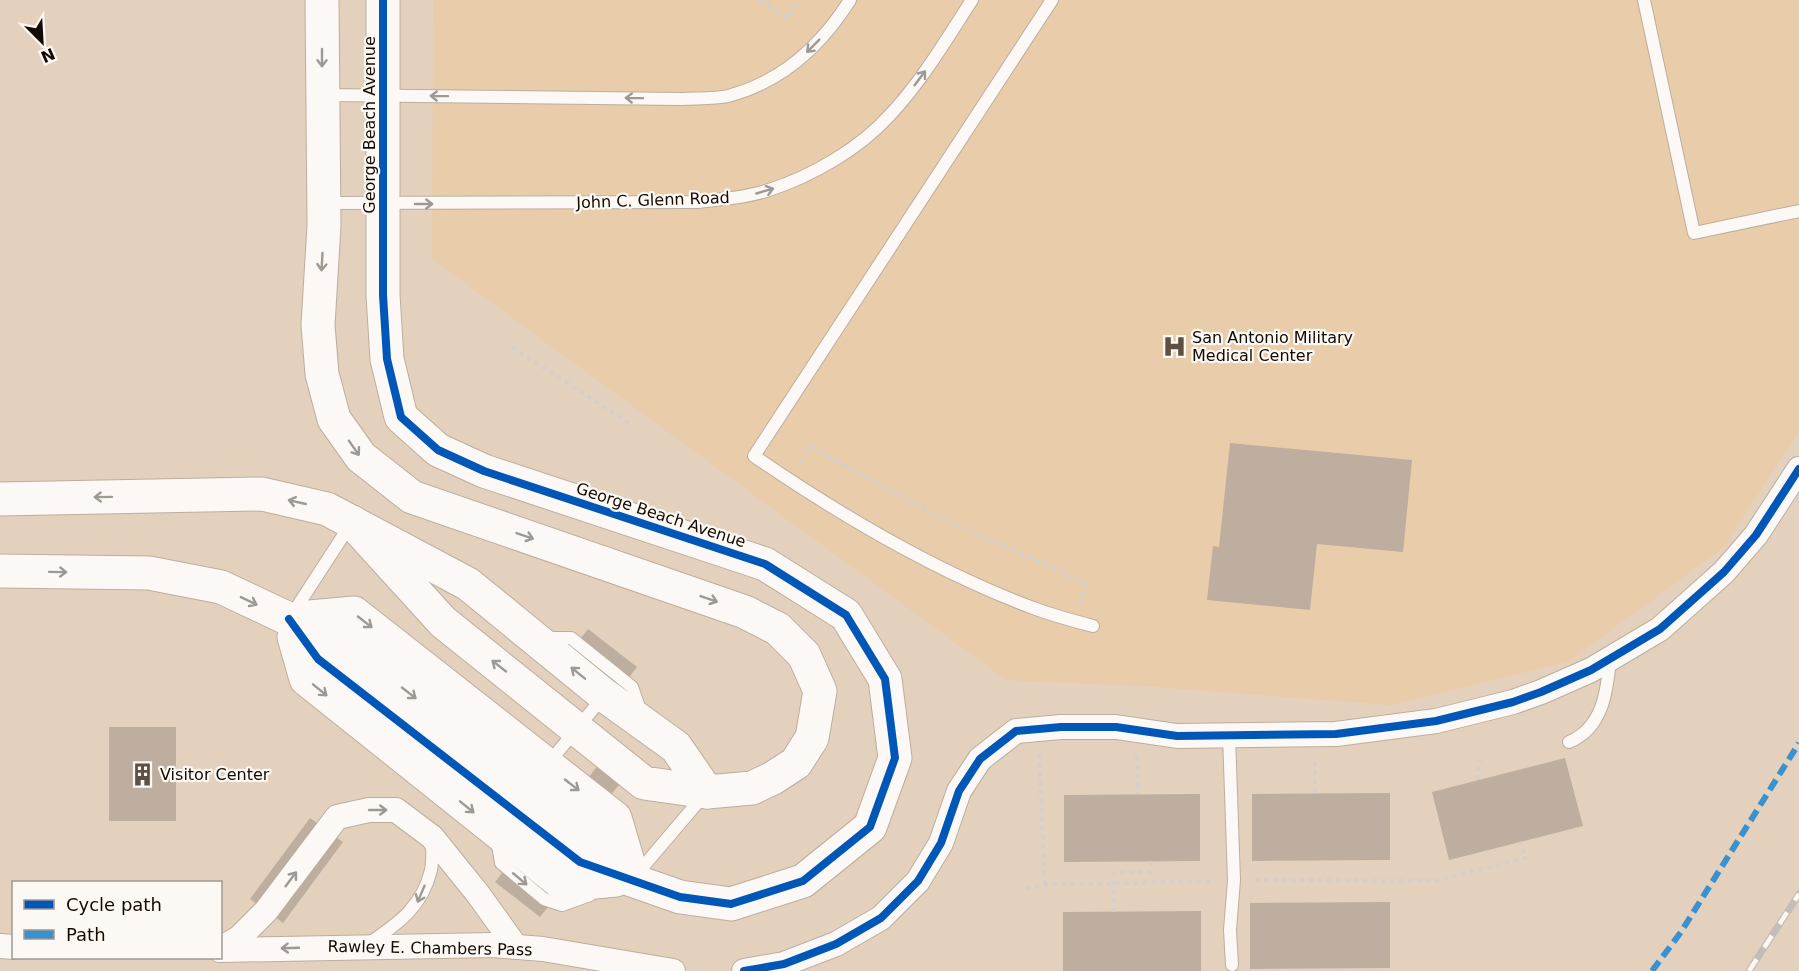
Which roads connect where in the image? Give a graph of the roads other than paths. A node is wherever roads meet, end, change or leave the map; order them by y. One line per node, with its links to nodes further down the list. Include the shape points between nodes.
1 (322, 0): 7 (street, one-way to 7)
2 (383, 0): 8 (street, George Beach Avenue)
3 (850, 0): 8 (lane, one-way to 8, via 817,43 788,69 726,96 681,99)
4 (972, 0): 10 (lane, John C. Glenn Road, one-way to 4, via 697,202 768,191 854,147 888,117 921,78)
5 (1052, 0): 17 (lane, via 754,456 879,535 962,577 1036,609)
6 (1644, 0): 11 (lane, via 1694,233)
7 (323, 95): 8 (lane); 9 (street)
8 (383, 95): 10 (street, George Beach Avenue)
9 (324, 203): 10 (lane, John C. Glenn Road); 24 (street, one-way to 24, via 318,325 322,374 334,419 361,457 412,497 745,612 778,629 804,655 820,691 812,738 796,763 752,788)
10 (382, 204): 27 (street, George Beach Avenue, via 387,359 401,417 438,450 484,471 765,564 846,615 885,679 895,758 870,827 803,881 731,904 680,897)
11 (1799, 211)
12 (1799, 469): 19 (street, via 1756,535 1724,572 1660,629)
13 (0, 499): 14 (street, one-way to 13, via 327,509 262,494)
14 (351, 522): 16 (lane); 18 (street, via 468,584); 20 (street, one-way to 14)
15 (0, 571): 16 (street, one-way to 16, via 149,573 220,587)
16 (289, 620): 25 (street, one-way to 25, via 318,659); 25 (street, one-way to 25, via 354,613)
17 (1093, 626)
18 (535, 638): 20 (street, one-way to 18); 21 (lane, via 571,638 632,687)
19 (1610, 658): 22 (street, via 1541,692 1489,710 1436,722 1336,734); 23 (lane, via 1606,696 1595,722)
20 (591, 711): 21 (street); 24 (street); 25 (lane)
21 (644, 723): 24 (street, via 676,747)
22 (1229, 735): 32 (lane, via 1234,880); 34 (street, via 1177,736 1116,727 1016,730 980,759 959,791 941,843 918,881 881,918 836,944 784,964)
23 (1569, 742)
24 (707, 792): 27 (lane)
25 (521, 798): 27 (street, George Beach Avenue, via 580,862); 27 (street, one-way to 27, via 615,818); 27 (lane, one-way to 27, via 501,863 544,899 562,905)
26 (432, 837): 28 (lane, one-way to 28, via 431,870 416,907); 29 (street); 30 (street, one-way to 26, via 266,911 338,817 369,810 396,810)
27 (633, 879)
28 (364, 946): 29 (street, Rawley E. Chambers Pass); 31 (street, Rawley E. Chambers Pass, one-way to 31)
29 (516, 947): 33 (street, Rawley E. Chambers Pass)
30 (222, 949)
31 (222, 950)
32 (1232, 965)
33 (673, 971)
34 (744, 971)

